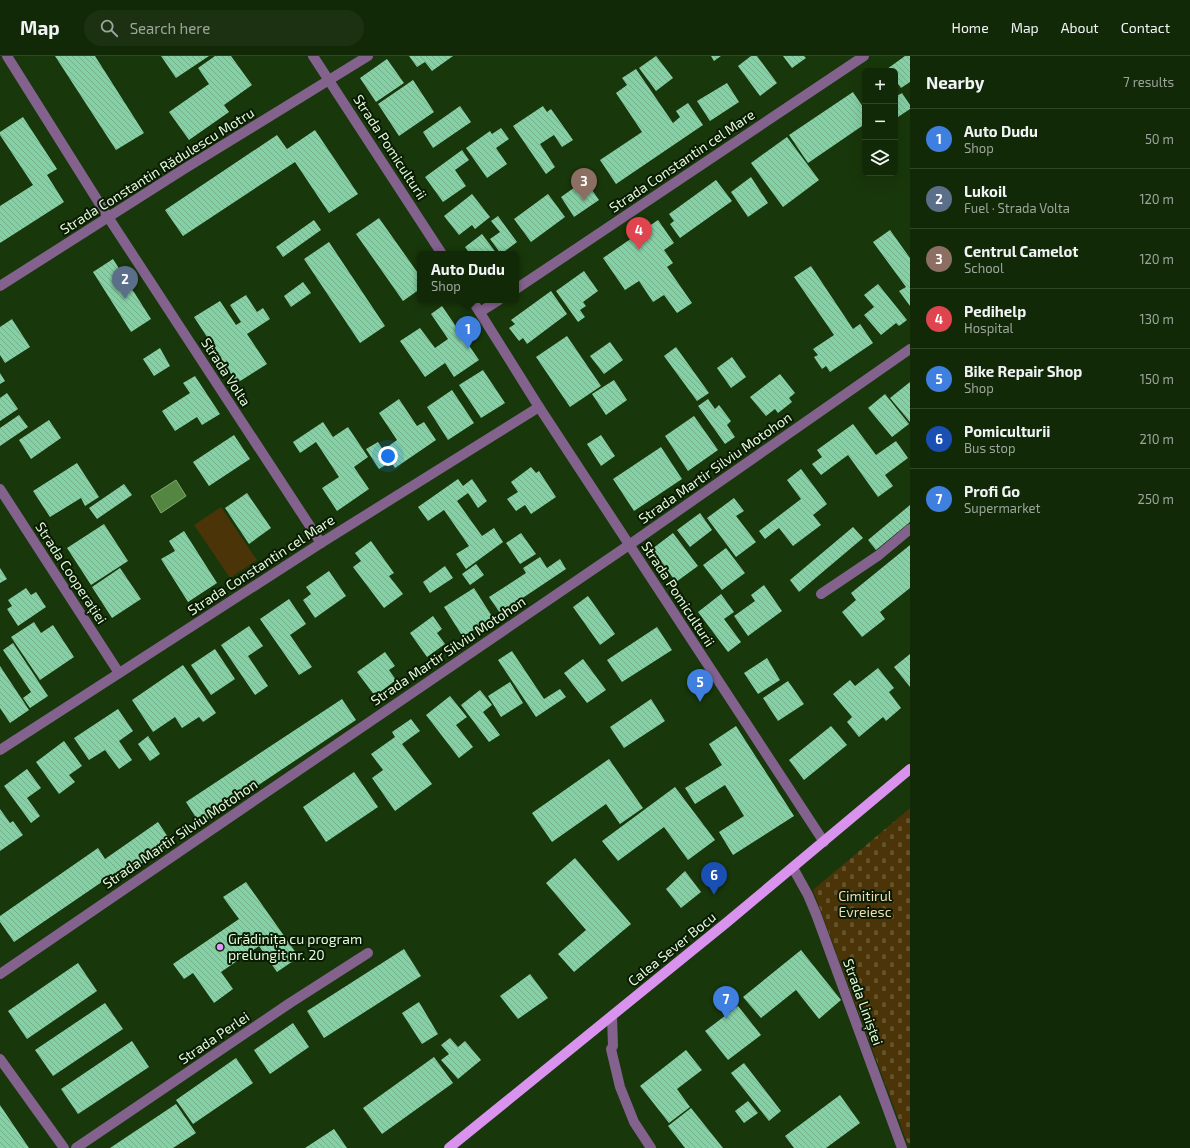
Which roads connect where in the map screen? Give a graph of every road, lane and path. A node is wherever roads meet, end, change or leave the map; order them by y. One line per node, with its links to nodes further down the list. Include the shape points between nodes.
1 (7, 56): 6 (street, Strada Volta)
2 (314, 56): 5 (street, Strada Pomiculturii)
3 (368, 56): 5 (street, Strada Constantin Rădulescu Motru)
4 (864, 56): 9 (street, Strada Constantin cel Mare)
5 (330, 80): 6 (street, Strada Constantin Rădulescu Motru); 7 (street, Strada Pomiculturii)
6 (108, 217): 8 (street, Strada Constantin Rădulescu Motru); 17 (street, Strada Volta)
7 (440, 251)
8 (0, 286)
9 (519, 287)
10 (474, 303): 12 (street, Strada Pomiculturii)
11 (494, 303): 12 (street)
12 (480, 312): 14 (street, Strada Pomiculturii)
13 (910, 349): 18 (street, Strada Martir Silviu Motohon)
14 (539, 407): 17 (street, Strada Constantin cel Mare); 18 (street, Strada Pomiculturii)
15 (0, 489): 20 (street, Strada Cooperației)
16 (910, 529): 19 (street, via 879,556)
17 (321, 543): 20 (street, Strada Constantin cel Mare)
18 (629, 545): 23 (street, Strada Pomiculturii); 26 (street, Strada Martir Silviu Motohon)
19 (821, 594)
20 (119, 673): 21 (street, Strada Constantin cel Mare)
21 (0, 750)
22 (910, 769): 23 (main road, Calea Sever Bocu)
23 (824, 842): 24 (main road, Calea Sever Bocu)
24 (793, 868): 27 (main road, Calea Sever Bocu); 33 (street, Strada Liniștei, via 816,914)
25 (368, 953): 30 (street, Strada Perlei, via 290,1002)
26 (0, 974)
27 (612, 1016): 31 (main road, Calea Sever Bocu); 32 (street, via 611,1049 620,1087 634,1122)
28 (0, 1059): 29 (street)
29 (64, 1148)
30 (76, 1148)
31 (449, 1148)
32 (651, 1148)
33 (902, 1148)

